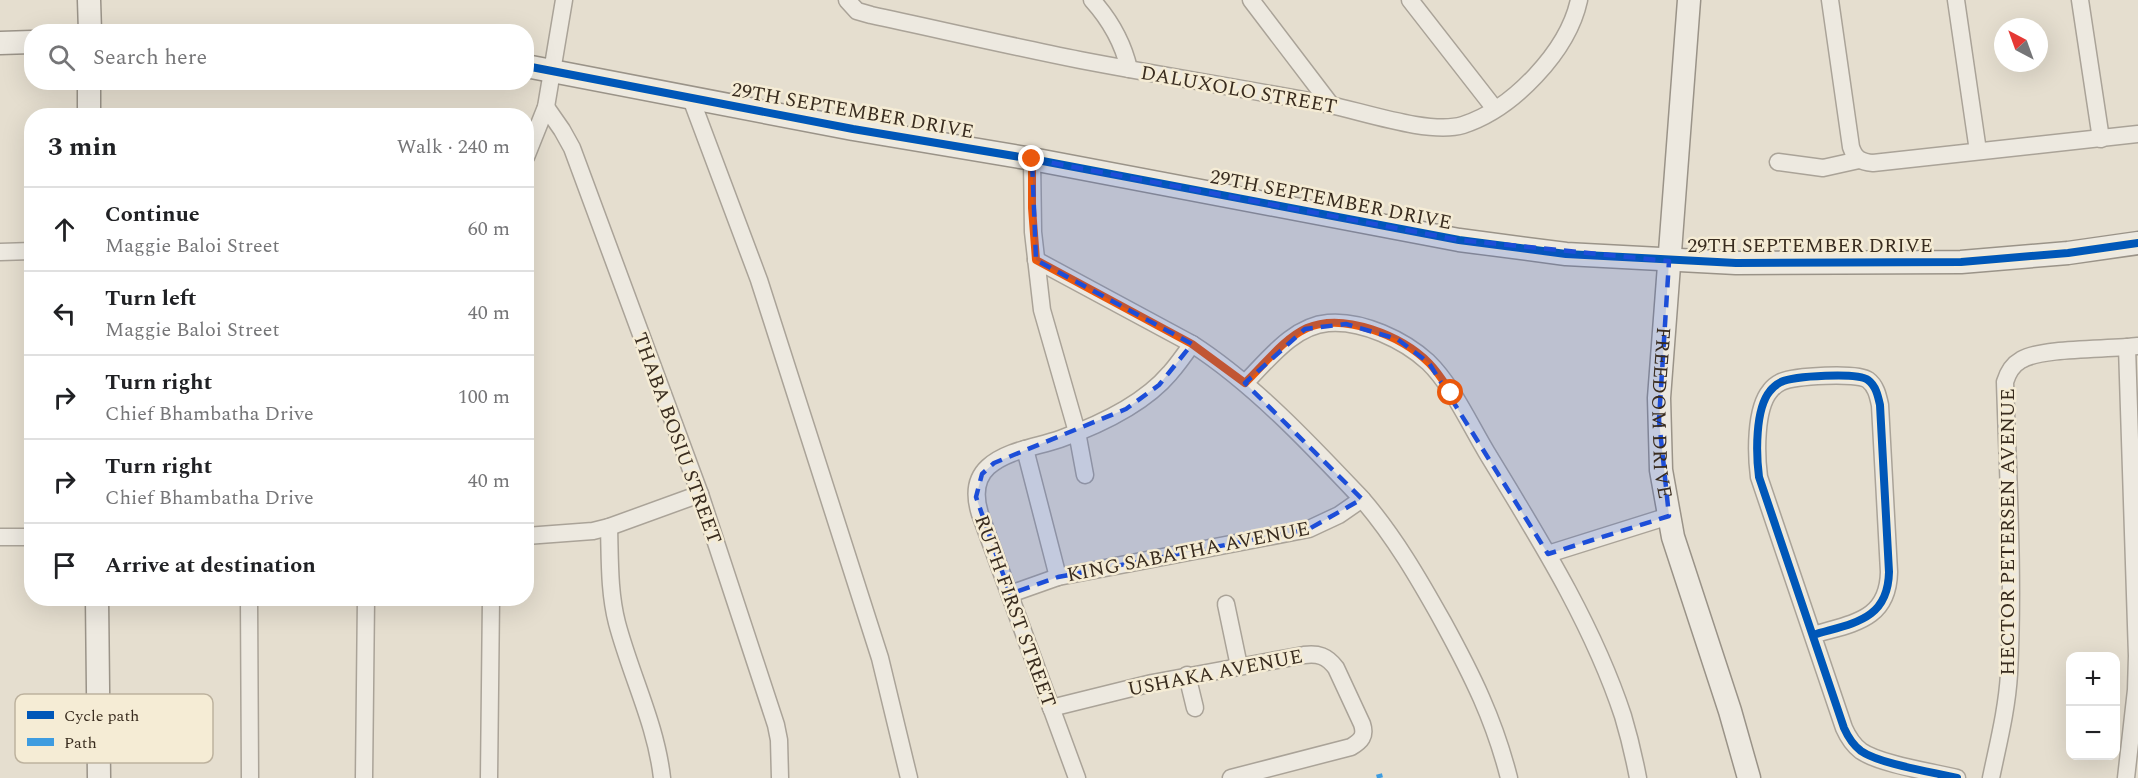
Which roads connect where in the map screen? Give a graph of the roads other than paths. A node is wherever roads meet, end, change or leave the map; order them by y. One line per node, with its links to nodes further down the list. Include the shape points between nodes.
1 (89, 0): 12 (street)
2 (564, 0): 17 (street)
3 (847, 0): 16 (street, DALUXOLO STREET, via 857,11 871,15)
4 (1092, 0): 16 (street, via 1118,38)
5 (1251, 0): 20 (street)
6 (1410, 0): 23 (street)
7 (1689, 0): 35 (street, FREEDOM DRIVE)
8 (1830, 0): 29 (street, via 1849,140)
9 (1956, 0): 27 (street)
10 (2080, 0): 26 (street)
11 (1578, 1): 23 (street, DALUXOLO STREET, via 1568,33 1555,54 1536,76)
12 (90, 24)
13 (24, 42): 14 (street)
14 (0, 43)
15 (534, 67): 17 (street, 29TH SEPTEMBER DRIVE)
16 (1128, 69): 20 (street, DALUXOLO STREET)
17 (552, 70): 19 (street, 29TH SEPTEMBER DRIVE); 21 (street)
18 (89, 90): 22 (street)
19 (690, 96): 28 (street, 29TH SEPTEMBER DRIVE); 70 (street, via 759,280 880,658)
20 (1331, 105): 23 (street, DALUXOLO STREET, via 1418,125 1439,126 1462,126)
21 (546, 107): 25 (street); 42 (street, THABA BOSIU STREET, via 572,148)
22 (90, 108)
23 (1495, 109)
24 (2138, 134): 26 (street)
25 (534, 137)
26 (2101, 139): 27 (street)
27 (1978, 151): 29 (street, via 1873,163)
28 (1032, 159): 34 (street); 35 (street, 29TH SEPTEMBER DRIVE, via 1459,240 1566,254)
29 (1859, 160): 30 (street, via 1823,168)
30 (1778, 162)
31 (2138, 243): 35 (street, 29TH SEPTEMBER DRIVE, via 1961,262)
32 (24, 251): 33 (street)
33 (0, 252)
34 (1036, 260): 36 (street); 39 (street, via 1046,326)
35 (1669, 261): 44 (street, FREEDOM DRIVE, via 1659,420)
36 (1192, 344): 38 (street); 39 (street, RUTH FIRST STREET, via 1170,373 1142,398)
37 (2133, 347): 77 (street, HECTOR PETERSEN AVENUE, via 2028,356 2019,360 2005,382 2011,562 2009,675); 78 (street, via 2137,656)
38 (1245, 383): 43 (street); 49 (street, via 1294,336 1316,325 1346,324 1397,339 1441,377)
39 (1077, 432): 40 (street, RUTH FIRST STREET); 41 (street)
40 (1025, 449): 50 (street); 51 (street, RUTH FIRST STREET, via 987,468 976,489 980,514)
41 (1085, 475)
42 (700, 494): 45 (street); 69 (street, THABA BOSIU STREET, via 776,725)
43 (1362, 499): 50 (street, KING SABATHA AVENUE, via 1309,529); 73 (street, via 1413,570 1471,673 1496,729)
44 (1668, 516): 49 (street); 75 (street, FREEDOM DRIVE)
45 (609, 527): 46 (street); 68 (street, via 612,600 656,740)
46 (534, 535)
47 (0, 537): 48 (street)
48 (24, 537)
49 (1548, 554): 74 (street, via 1613,690)
50 (1058, 577): 51 (street, KING SABATHA AVENUE)
51 (1010, 594): 61 (street, RUTH FIRST STREET)
52 (1226, 604): 58 (street)
53 (97, 606): 60 (street)
54 (249, 606): 65 (street)
55 (366, 606): 66 (street)
56 (491, 606): 67 (street)
57 (1813, 635): 57 (street, via 1759,477 1757,447 1762,408 1779,382 1856,376 1869,381 1880,405 1888,591 1881,606 1870,616); 76 (street, via 1844,728 1854,745 1876,758)
58 (1239, 666): 59 (street, USHAKA AVENUE); 72 (street, USHAKA AVENUE, via 1311,654 1325,657 1336,668 1362,724 1363,737 1351,747)
59 (1187, 675): 61 (street, USHAKA AVENUE); 62 (street)
60 (98, 694)
61 (1051, 708): 71 (street, RUTH FIRST STREET)
62 (1195, 708)
63 (99, 763): 64 (street)
64 (99, 778)
65 (250, 778)
66 (364, 778)
67 (489, 778)
68 (662, 778)
69 (780, 778)
70 (909, 778)
71 (1077, 778)
72 (1231, 778)
73 (1509, 778)
74 (1638, 778)
75 (1749, 778)
76 (1957, 778)
77 (1991, 778)
78 (2126, 778)

